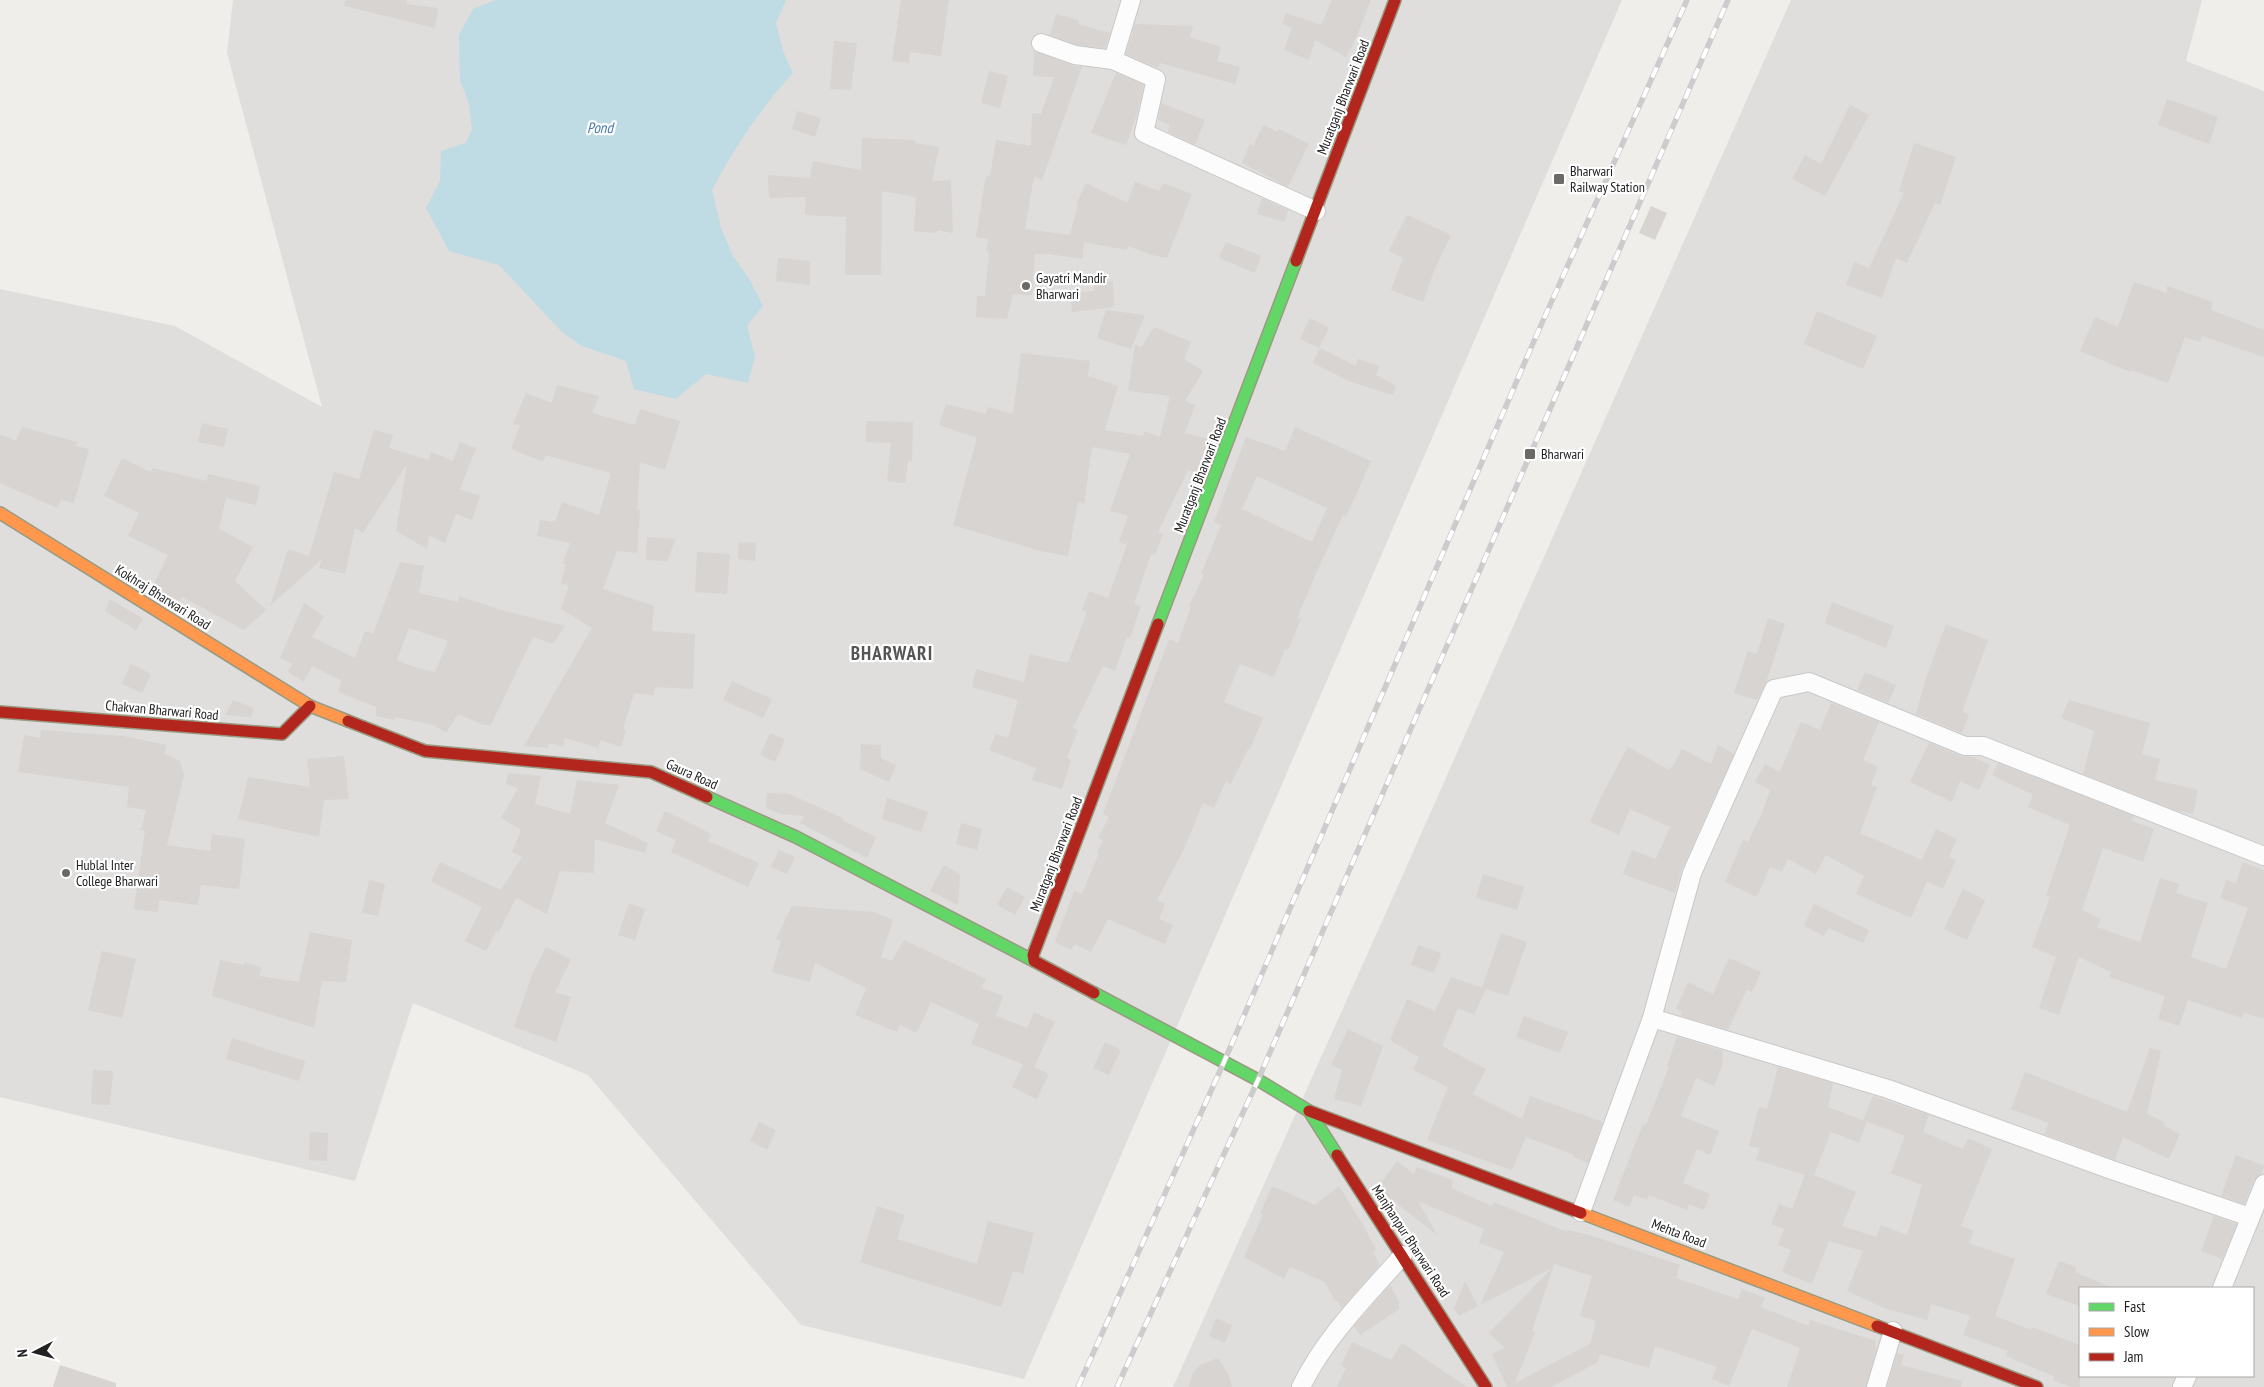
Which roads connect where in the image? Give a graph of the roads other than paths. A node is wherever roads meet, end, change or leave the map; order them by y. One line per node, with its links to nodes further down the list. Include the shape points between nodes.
1 (1131, 0): 4 (street)
2 (1395, 0): 5 (street, Muratganj Bharwari Road)
3 (1041, 43): 4 (street, via 1075,55)
4 (1113, 60): 5 (street, via 1156,80 1144,133)
5 (1316, 211): 10 (street, Muratganj Bharwari Road, via 1033,955)
6 (0, 513): 7 (street, Kokhraj Bharwari Road)
7 (310, 706): 8 (street, Chakvan Bharwari Road, via 282,734); 10 (street, Gaura Road, via 425,751 651,772 796,837)
8 (0, 712)
9 (2264, 856): 11 (street, via 1983,746 1965,746 1809,682 1774,689 1692,873)
10 (1034, 961): 12 (street, Gaura Road, via 1258,1080)
11 (1652, 1018): 14 (street); 15 (street, via 1888,1089)
12 (1309, 1111): 14 (street, Mehta Road); 16 (street, Manjhanpur Bharwari Road)
13 (2264, 1184): 15 (street)
14 (1581, 1212): 18 (street, Mehta Road)
15 (2250, 1217): 17 (street)
16 (1403, 1255): 19 (street, via 1332,1337 1313,1362); 20 (street, Manjhanpur Bharwari Road)
17 (2222, 1287)
18 (1893, 1332): 21 (street); 22 (street, Mehta Road)
19 (1300, 1387)
20 (1486, 1387)
21 (1876, 1387)
22 (2037, 1387)

